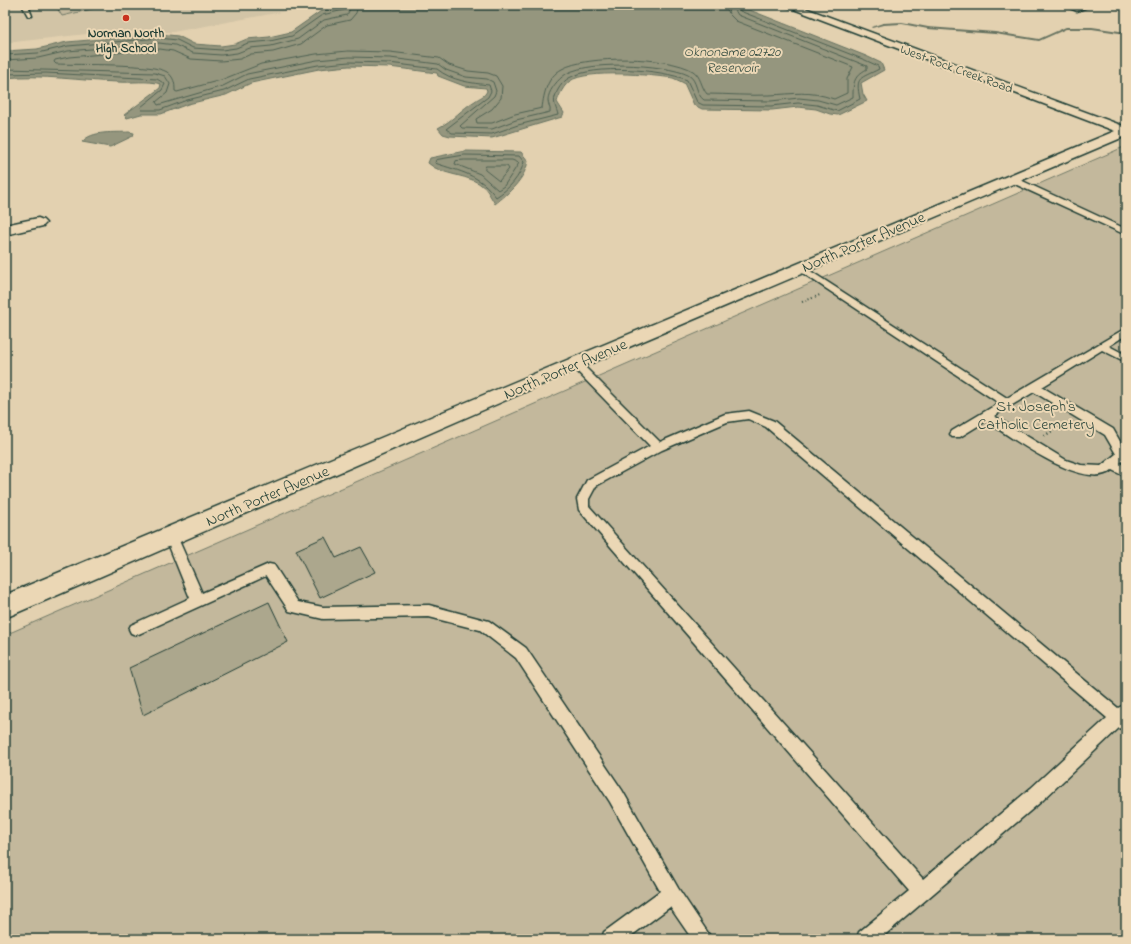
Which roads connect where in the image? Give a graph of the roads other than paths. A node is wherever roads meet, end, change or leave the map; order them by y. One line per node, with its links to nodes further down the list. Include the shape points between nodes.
1 (25, 5): 5 (lane)
2 (788, 5): 6 (main road, West Rock Creek Road)
3 (1068, 5): 4 (main road, via 1077,8)
4 (1086, 5)
5 (30, 15)
6 (1126, 131): 7 (main road, North Porter Avenue)
7 (1011, 179): 10 (lane); 11 (main road, North Porter Avenue)
8 (38, 223): 9 (main road)
9 (5, 230)
10 (1126, 232)
11 (801, 268): 15 (main road, North Porter Avenue); 17 (lane)
12 (1126, 331): 13 (lane)
13 (1102, 346): 14 (lane); 16 (lane)
14 (1126, 359)
15 (575, 363): 20 (lane); 23 (main road, North Porter Avenue)
16 (1034, 387): 17 (lane); 21 (lane, via 1109,432 1122,455)
17 (1007, 403): 18 (lane)
18 (986, 416): 19 (lane); 21 (lane, via 1062,463 1081,469 1104,470)
19 (956, 434)
20 (658, 447): 27 (lane, via 725,418 749,415 770,424); 28 (lane, via 591,483 583,499 584,507)
21 (1112, 464): 22 (lane)
22 (1126, 473)
23 (171, 536): 24 (lane); 25 (main road, North Porter Avenue)
24 (198, 601): 26 (lane); 29 (lane, via 268,569 294,607 323,613 429,611 484,625 521,653 616,796)
25 (5, 607)
26 (136, 629)
27 (1124, 718): 28 (lane, via 1038,794)
28 (921, 891): 32 (lane)
29 (672, 894): 30 (lane); 31 (lane)
30 (611, 939)
31 (703, 939)
32 (866, 939)

